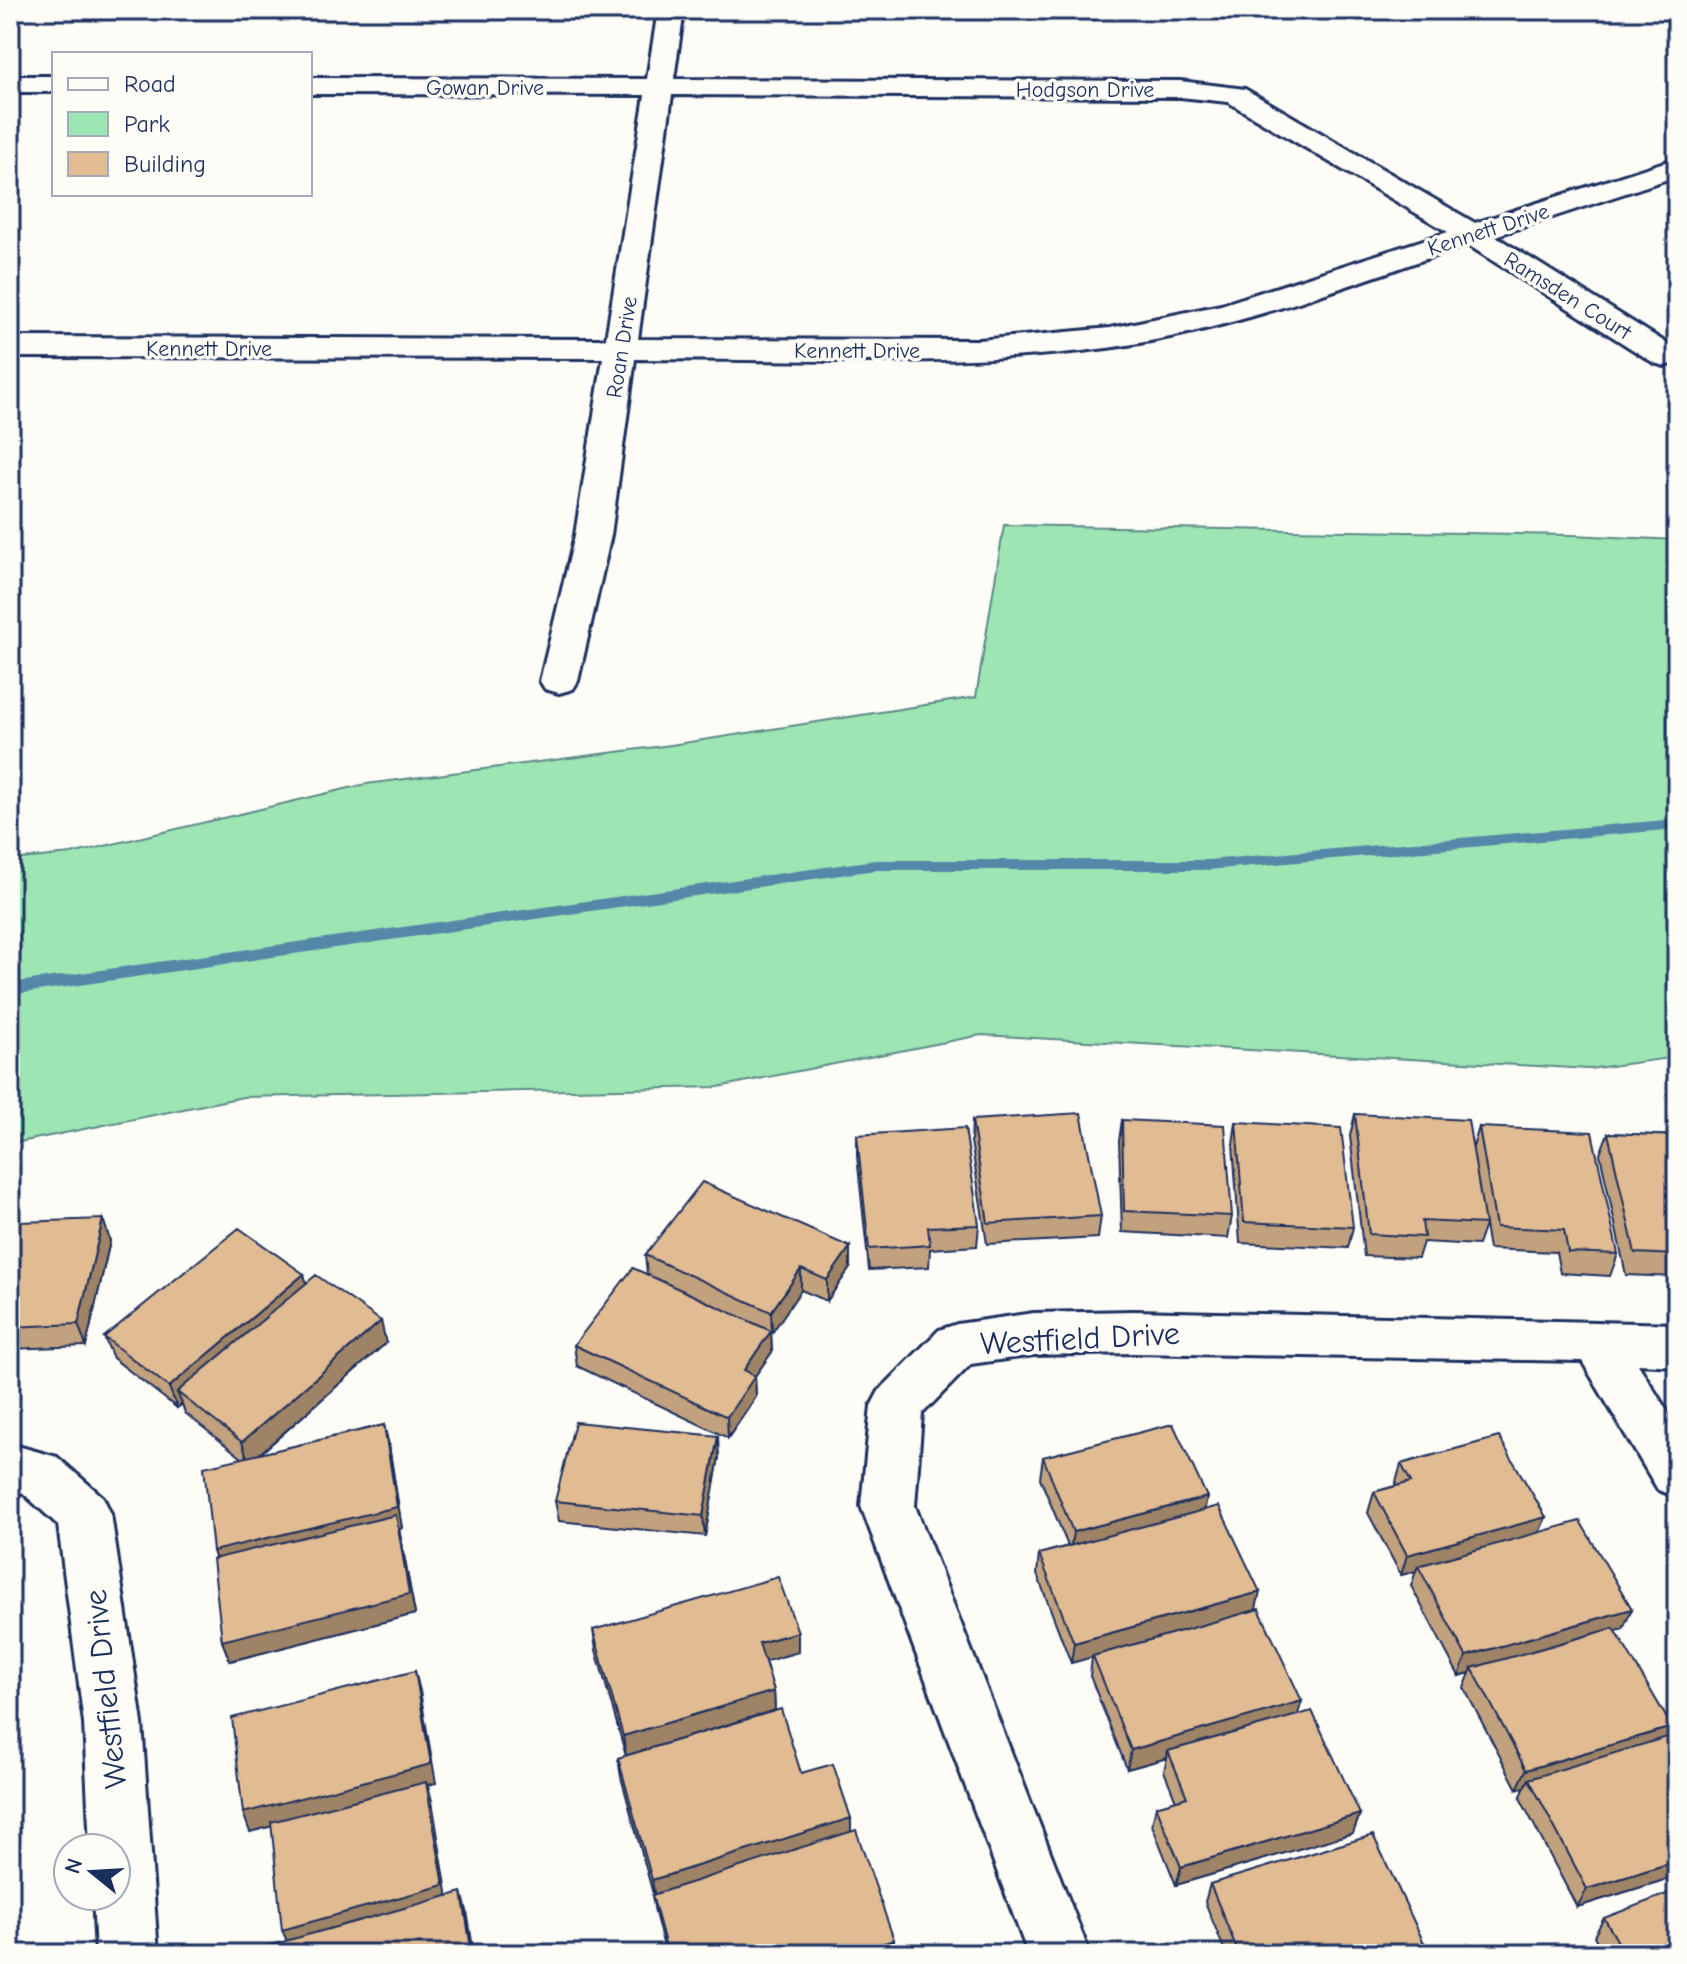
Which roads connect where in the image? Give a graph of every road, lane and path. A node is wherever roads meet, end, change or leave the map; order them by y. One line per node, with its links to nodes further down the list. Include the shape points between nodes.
1 (671, 10): 5 (street, Roan Drive)
2 (10, 84): 3 (street)
3 (52, 84)
4 (312, 86): 5 (street, Gowan Drive)
5 (660, 88): 7 (street, Hodgson Drive, via 1180,89 1235,95); 9 (street, Roan Drive)
6 (1677, 167): 7 (street, Kennett Drive)
7 (1471, 235): 9 (street, Kennett Drive, via 1228,313 1110,338 979,350); 10 (street, Ramsden Court)
8 (10, 347): 9 (street, Kennett Drive)
9 (621, 349): 11 (street, Roan Drive, via 593,535)
10 (1665, 356)
11 (559, 681)
12 (1597, 1341): 13 (street, Westfield Drive); 15 (street); 17 (street, Westfield Drive, via 1034,1334 957,1345 897,1406 888,1506)
13 (1677, 1345)
14 (10, 1467): 16 (street, Westfield Drive, via 38,1473 84,1514 113,1723)
15 (1677, 1474)
16 (127, 1954)
17 (1059, 1954)

